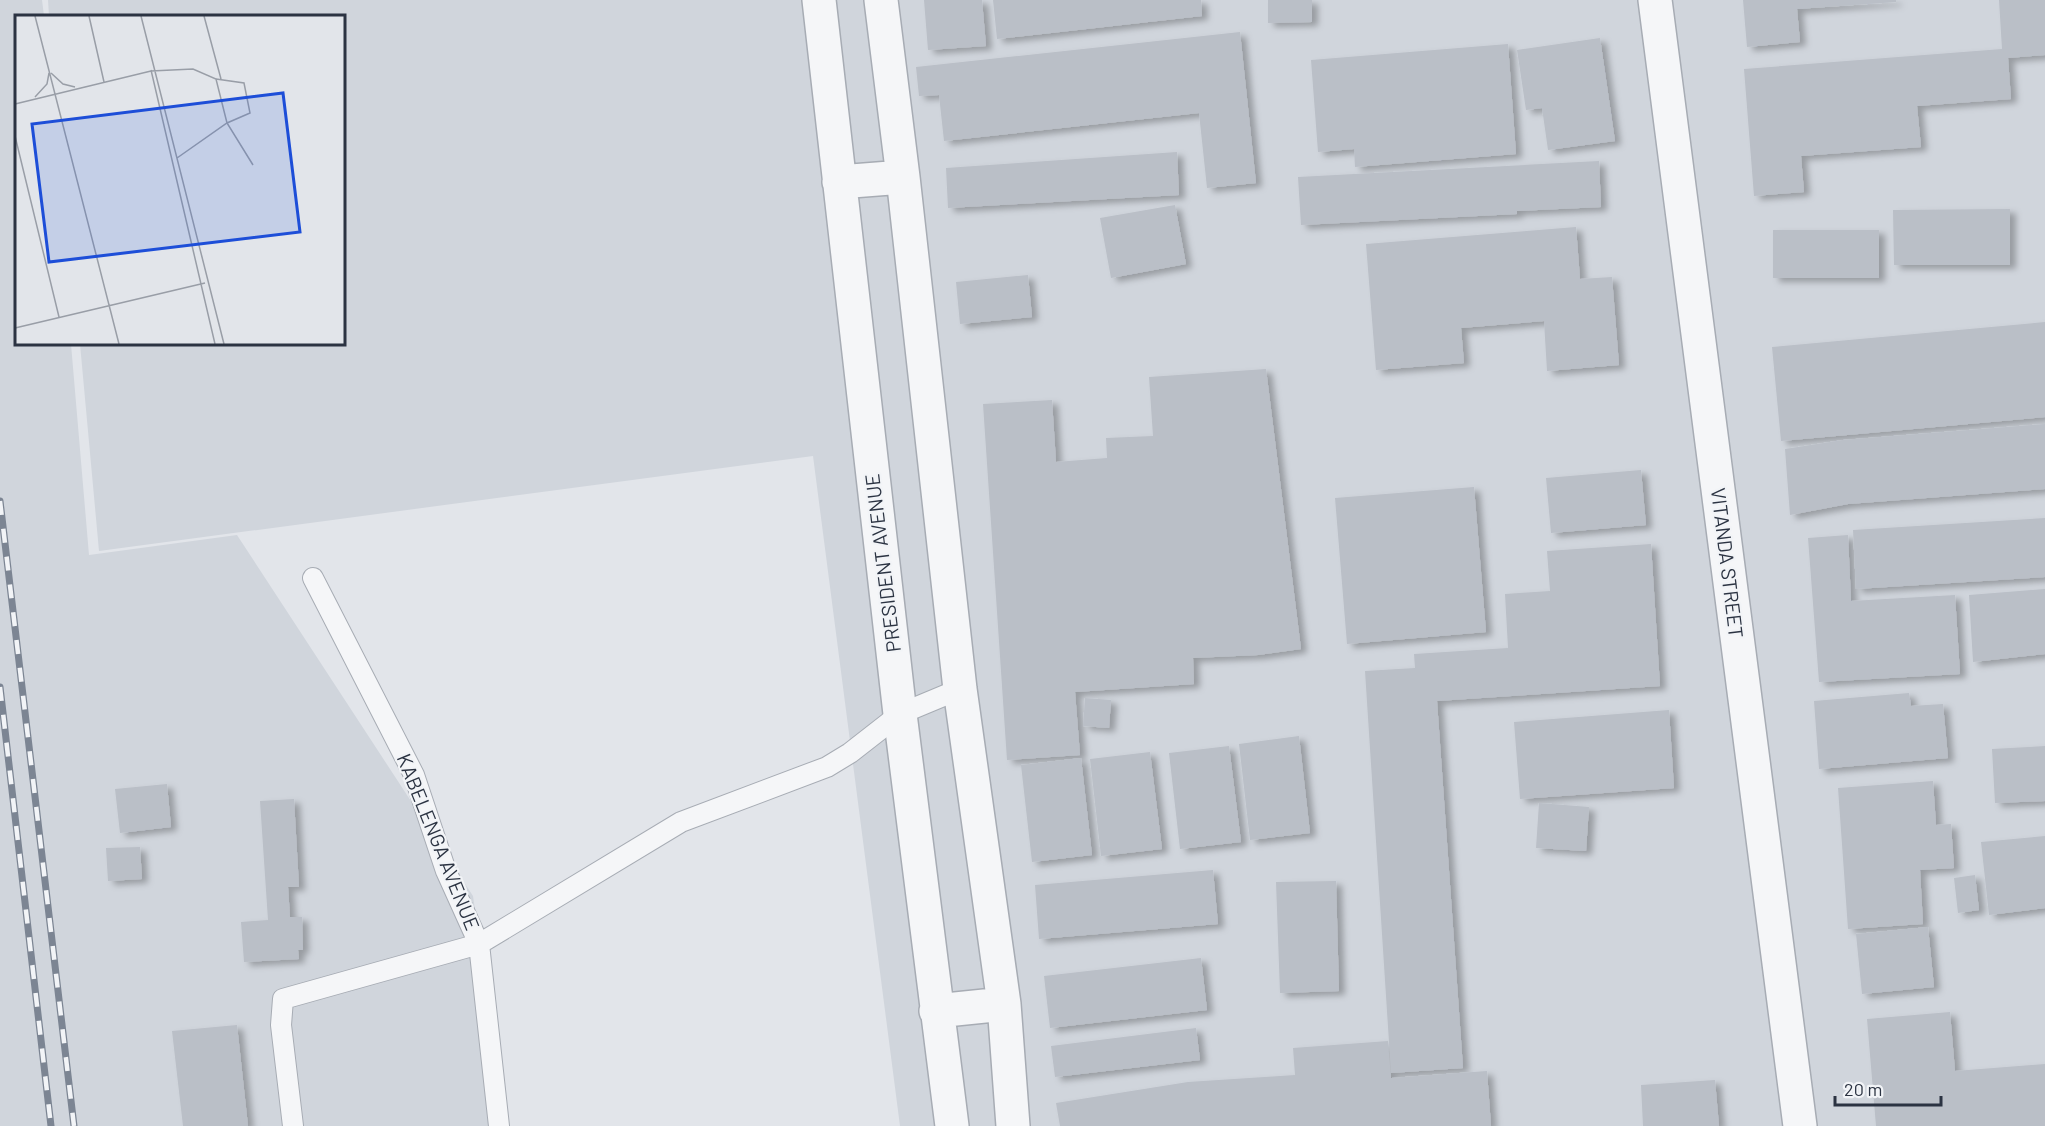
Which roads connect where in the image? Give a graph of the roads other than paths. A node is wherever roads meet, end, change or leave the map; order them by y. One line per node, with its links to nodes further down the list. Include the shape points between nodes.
1 (819, 0): 5 (street, PRESIDENT AVENUE)
2 (881, 0): 4 (street)
3 (1655, 0): 16 (street, VITANDA STREET)
4 (903, 177): 5 (street); 7 (street)
5 (839, 182): 8 (street, PRESIDENT AVENUE)
6 (314, 578): 9 (lane, KABELENGA AVENUE, via 414,775 446,871)
7 (960, 689): 8 (lane); 10 (street)
8 (900, 714): 9 (lane, via 827,767 681,822); 11 (street, PRESIDENT AVENUE)
9 (479, 944): 12 (lane, via 283,999 281,1025); 13 (lane, KABELENGA AVENUE)
10 (1004, 1004): 11 (street); 15 (street)
11 (936, 1011): 14 (street, PRESIDENT AVENUE)
12 (293, 1126)
13 (499, 1126)
14 (952, 1126)
15 (1013, 1126)
16 (1800, 1126)

